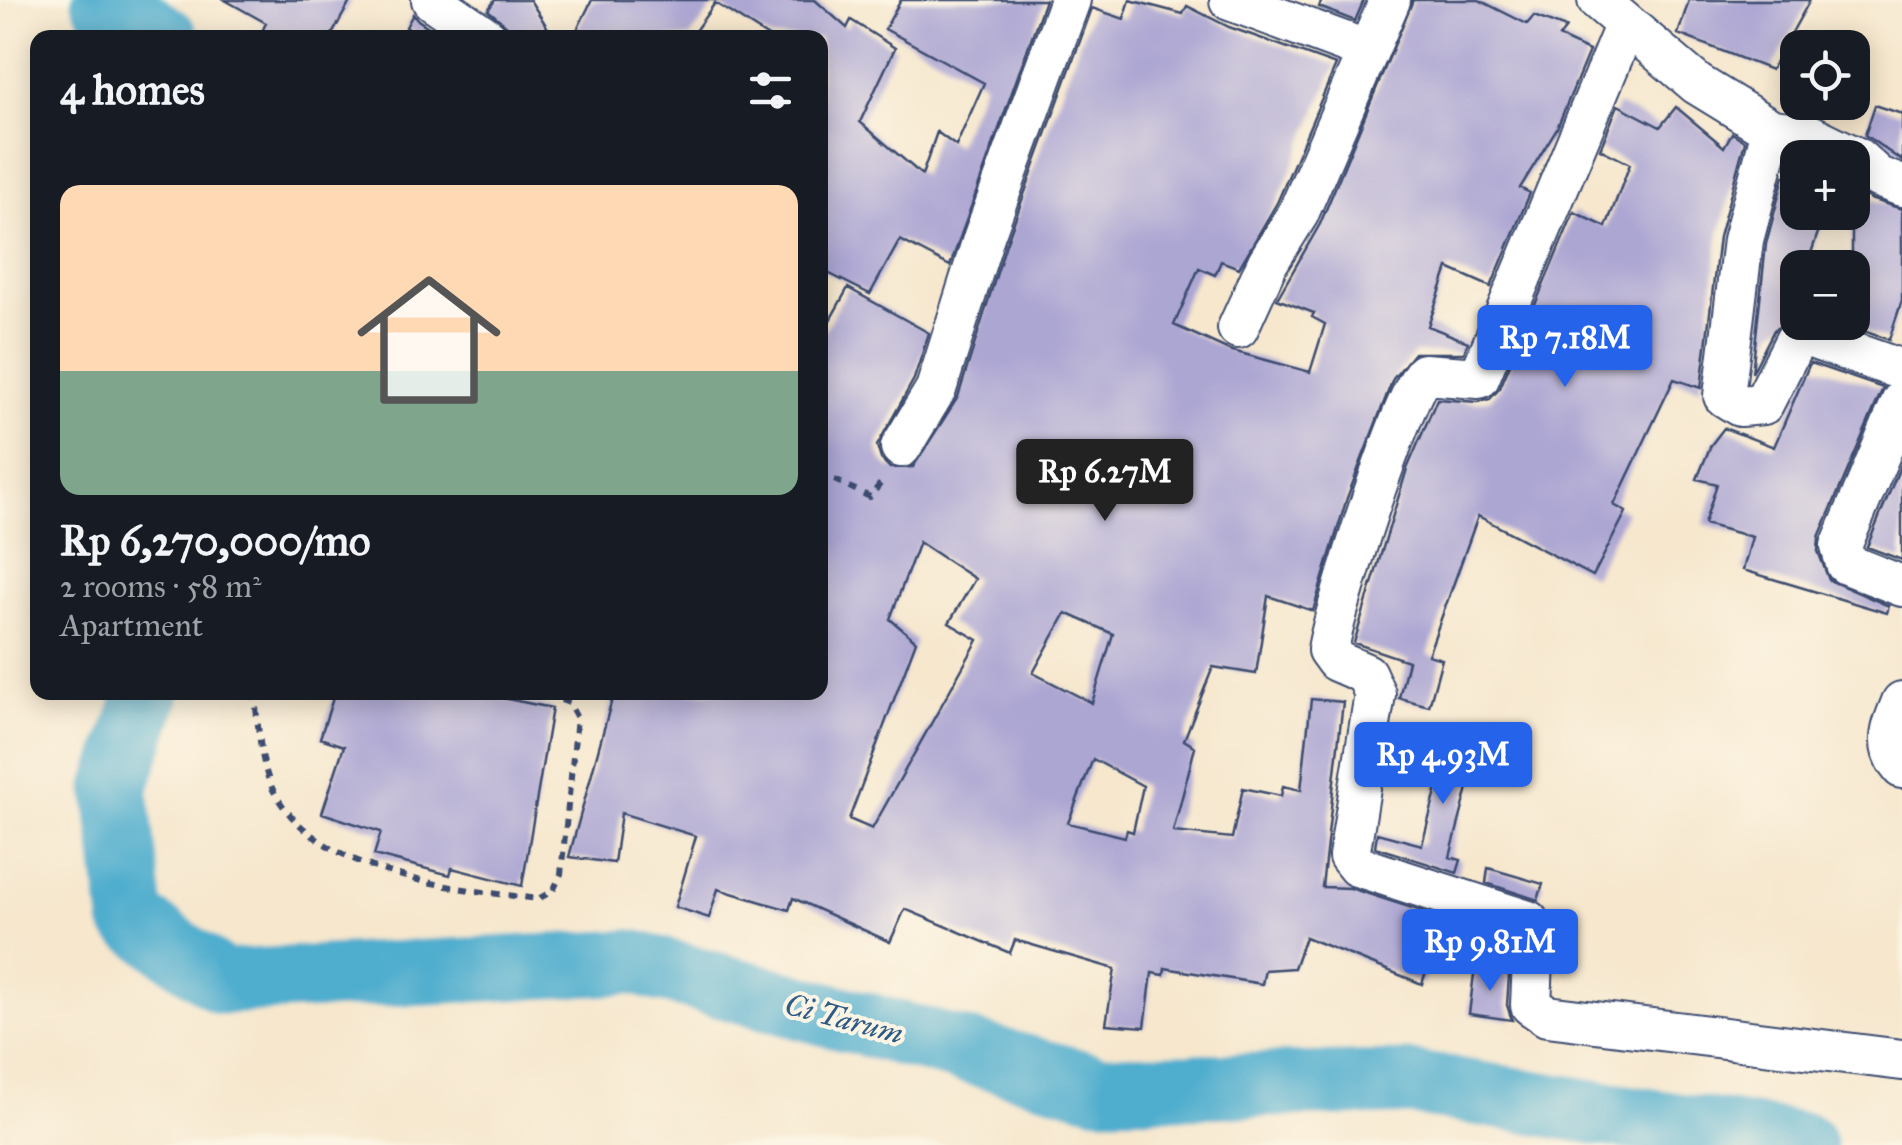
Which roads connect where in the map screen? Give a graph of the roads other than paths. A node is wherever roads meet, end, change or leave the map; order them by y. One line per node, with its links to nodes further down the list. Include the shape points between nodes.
1 (432, 0): 6 (street)
2 (1070, 0): 13 (street, via 936,390)
3 (1230, 0): 7 (street)
4 (1390, 0): 7 (street)
5 (1612, 12): 8 (street, via 1698,84); 17 (street, via 1479,378 1424,374 1382,472 1328,650 1336,661 1366,674 1375,694 1349,856 1358,866 1528,921 1534,938 1531,1006 1548,1016)
6 (475, 30)
7 (1368, 51): 10 (street, via 1298,214)
8 (1772, 130): 9 (street, via 1808,134); 11 (street, via 1743,240 1724,396 1740,406 1763,404 1794,341 1808,338)
9 (1902, 186)
10 (1238, 328)
11 (1902, 370)
12 (1902, 401): 14 (street, via 1841,546 1846,564)
13 (901, 447)
14 (1902, 586)
15 (1902, 702): 16 (street, via 1889,741)
16 (1902, 768)
17 (1902, 1060)

